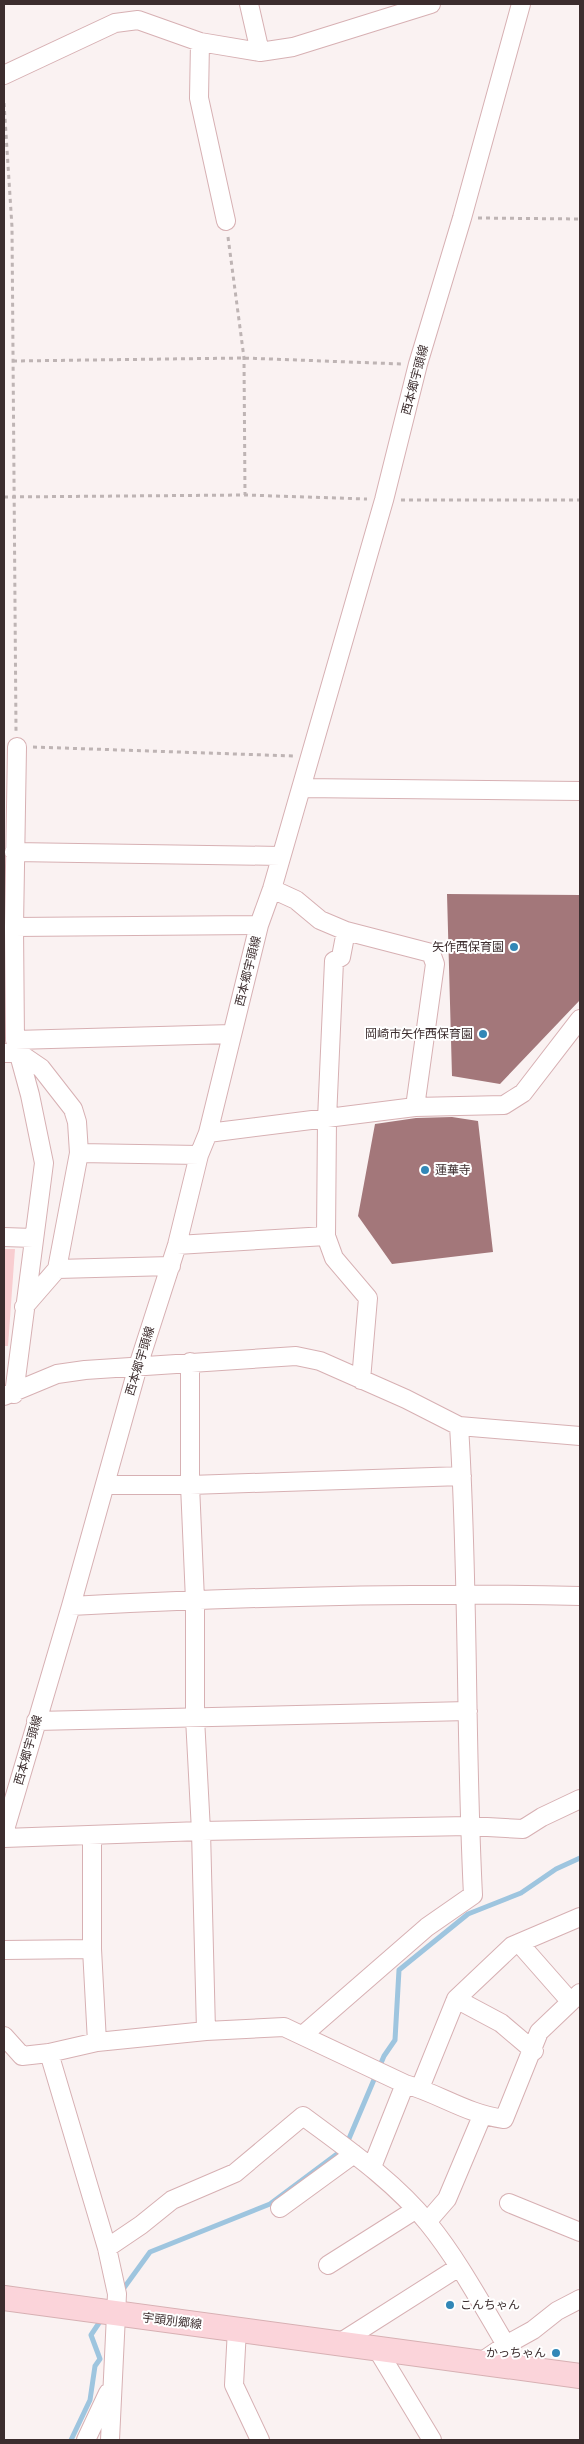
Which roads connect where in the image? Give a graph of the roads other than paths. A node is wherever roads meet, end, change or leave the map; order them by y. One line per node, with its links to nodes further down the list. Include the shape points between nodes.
1 (249, 4): 6 (street)
2 (431, 4): 4 (street)
3 (521, 4): 10 (street, 西本郷宇頭線)
4 (388, 10): 6 (street, via 293,47)
5 (200, 42): 6 (street); 7 (street, via 138,20 116,23); 8 (street, via 199,98)
6 (260, 52)
7 (4, 75)
8 (226, 221)
9 (16, 746): 12 (street)
10 (301, 788): 11 (street); 13 (street)
11 (580, 791)
12 (14, 852): 13 (street); 16 (street)
13 (280, 856): 14 (street, 西本郷宇頭線)
14 (272, 889): 15 (street, 西本郷宇頭線); 17 (street, via 296,900 320,920)
15 (259, 925): 16 (street); 19 (street, 西本郷宇頭線)
16 (14, 927): 20 (street)
17 (346, 931): 21 (street, via 431,953 435,964); 22 (street, via 341,957 334,961)
18 (580, 1019): 21 (street, via 523,1093 504,1105)
19 (232, 1034): 20 (street); 23 (street, 西本郷宇頭線)
20 (13, 1049): 24 (street, via 41,1068 73,1109); 28 (street, via 30,1095 44,1163)
21 (415, 1107): 22 (street)
22 (327, 1119): 23 (street); 26 (street)
23 (208, 1133): 25 (street, 西本郷宇頭線)
24 (80, 1153): 25 (street); 31 (street)
25 (199, 1156): 29 (street, 西本郷宇頭線)
26 (326, 1236): 29 (street); 35 (street, via 334,1258 368,1298)
27 (4, 1237): 28 (street)
28 (33, 1238): 32 (street)
29 (177, 1245): 30 (street, 西本郷宇頭線)
30 (171, 1266): 31 (street); 34 (street, 西本郷宇頭線)
31 (57, 1269): 32 (street)
32 (24, 1307): 36 (street)
33 (190, 1362): 34 (street); 35 (street, via 296,1356 320,1361); 41 (street)
34 (138, 1366): 36 (street, via 57,1374); 40 (street, 西本郷宇頭線)
35 (361, 1380): 37 (street)
36 (9, 1395)
37 (459, 1426): 38 (street); 39 (street)
38 (580, 1436)
39 (462, 1476): 41 (street); 42 (street)
40 (105, 1485): 41 (street); 45 (street, 西本郷宇頭線)
41 (190, 1485): 44 (street)
42 (466, 1594): 43 (street); 44 (street); 46 (street)
43 (580, 1596)
44 (195, 1600): 45 (street); 47 (street)
45 (71, 1606): 48 (street, 西本郷宇頭線)
46 (468, 1711): 47 (street); 50 (street)
47 (195, 1718): 48 (street); 51 (street)
48 (36, 1721): 52 (street, 西本郷宇頭線)
49 (580, 1799): 50 (street, via 523,1829)
50 (470, 1826): 51 (street); 62 (street, via 473,1895 427,1927)
51 (201, 1831): 53 (street); 61 (street)
52 (4, 1833)
53 (92, 1836): 54 (street); 57 (street)
54 (4, 1838)
55 (580, 1917): 56 (street)
56 (519, 1943): 59 (street); 60 (street)
57 (92, 1949): 58 (street); 64 (street)
58 (4, 1950)
59 (575, 1997): 65 (street, via 539,2032)
60 (456, 1999): 65 (street, via 501,2023); 67 (street)
61 (206, 2031): 62 (street, via 284,2026); 64 (street)
62 (304, 2034): 67 (street)
63 (4, 2036): 66 (street, via 22,2056)
64 (97, 2042): 66 (street)
65 (534, 2050): 68 (street, via 504,2119)
66 (49, 2053): 75 (street)
67 (412, 2086): 68 (street); 70 (street)
68 (482, 2116): 73 (street, via 447,2199)
69 (354, 2154): 70 (street); 72 (street); 75 (street, via 303,2116 236,2173 172,2200)
70 (372, 2167): 73 (street)
71 (509, 2203): 74 (street)
72 (280, 2208)
73 (421, 2216): 76 (street); 77 (street)
74 (580, 2232)
75 (107, 2248): 80 (street, via 117,2294)
76 (328, 2265)
77 (459, 2266): 82 (street); 83 (street)
78 (4, 2298): 80 (street, 宇頭別郷線)
79 (580, 2299): 83 (street)
80 (116, 2315): 81 (street, 宇頭別郷線); 87 (street)
81 (237, 2329): 82 (street, 宇頭別郷線); 90 (street, via 234,2385)
82 (341, 2342): 84 (street, 宇頭別郷線)
83 (506, 2345): 85 (street)
84 (377, 2349): 85 (street); 91 (street)
85 (481, 2362): 86 (street)
86 (580, 2376)
87 (112, 2386): 88 (street); 89 (street)
88 (86, 2440)
89 (110, 2440)
90 (260, 2440)
91 (432, 2440)

